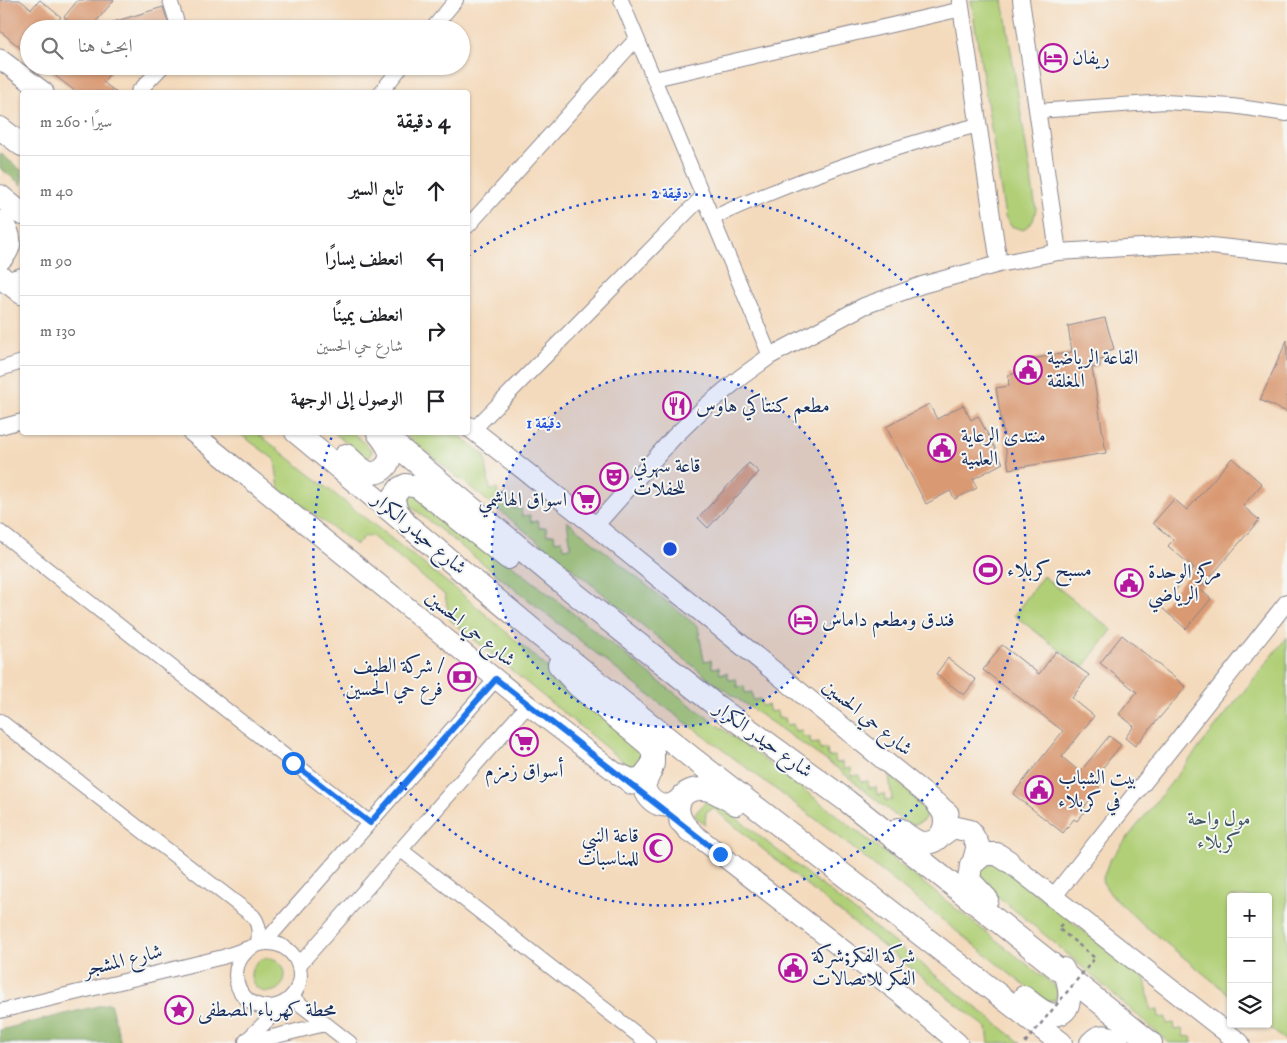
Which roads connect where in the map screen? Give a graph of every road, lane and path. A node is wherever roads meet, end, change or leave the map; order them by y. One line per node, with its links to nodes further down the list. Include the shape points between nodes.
1 (170, 0): 6 (street)
2 (456, 0): 7 (street)
3 (621, 0): 8 (street)
4 (1021, 0): 18 (street)
5 (961, 4): 14 (street); 20 (street)
6 (176, 20)
7 (439, 20)
8 (637, 38): 14 (street); 28 (street)
9 (0, 59): 10 (main road)
10 (20, 74)
11 (21, 75): 15 (main road)
12 (155, 75): 16 (street)
13 (395, 75): 17 (street)
14 (654, 79): 24 (street)
15 (41, 90)
16 (140, 90)
17 (383, 90)
18 (1037, 111): 19 (street, via 1165,102 1232,106); 29 (street)
19 (1287, 114)
20 (978, 126): 26 (street, via 892,148 826,170); 31 (street)
21 (0, 128): 22 (highway)
22 (20, 143)
23 (0, 196): 25 (highway)
24 (703, 196): 26 (street); 39 (street)
25 (20, 212)
26 (712, 218): 34 (street)
27 (0, 222): 32 (highway, via 9,234 10,242)
28 (470, 224)
29 (1058, 252): 30 (street, via 1192,244); 31 (street)
30 (1287, 254)
31 (999, 264): 34 (street, via 922,284 864,306)
32 (4, 270): 33 (main road)
33 (20, 292)
34 (770, 356): 46 (street, via 673,438)
35 (20, 363): 36 (street)
36 (0, 368)
37 (20, 422): 38 (street)
38 (0, 427)
39 (470, 428): 46 (main road, شارع حي الحسين)
40 (196, 435): 51 (main road, شارع حي الحسين)
41 (300, 435): 45 (highway, شارع حيدر الكرار)
42 (322, 435): 43 (highway, via 364,471 371,472 382,470 389,460 389,450)
43 (381, 435)
44 (383, 435): 48 (highway, شارع حيدر الكرار)
45 (404, 520): 48 (highway, via 396,511 393,498 400,488 412,484 536,578 562,592); 50 (highway, شارع حيدر الكرار)
46 (595, 526): 59 (main road, شارع حي الحسين)
47 (0, 532): 60 (street)
48 (578, 596): 58 (highway, شارع حيدر الكرار, via 718,707)
49 (1287, 602): 68 (street)
50 (540, 635): 54 (highway, via 556,662 577,685 649,745 654,758); 61 (highway, شارع حيدر الكرار)
51 (496, 679): 52 (main road, شارع حي الحسين); 60 (street)
52 (528, 705): 55 (main road, شارع حي الحسين); 65 (street)
53 (0, 721): 71 (street, via 253,916 258,923)
54 (651, 770): 55 (highway, via 636,780); 57 (highway, via 644,785)
55 (620, 775): 57 (main road, شارع حي الحسين)
56 (681, 798): 57 (highway, via 668,806); 61 (highway, via 694,790 708,790); 63 (highway, via 678,817)
57 (652, 800): 63 (main road, شارع حي الحسين)
58 (847, 801): 64 (highway, via 875,812 916,841 928,842); 73 (highway, شارع حيدر الكرار)
59 (938, 805): 62 (main road, شارع حي الحسين); 64 (highway, via 946,821)
60 (370, 823): 71 (street)
61 (775, 823): 69 (highway, شارع حيدر الكرار)
62 (970, 830): 64 (highway, via 953,827); 66 (highway, via 978,845); 67 (main road, شارع حي الحسين)
63 (690, 831): 81 (main road, شارع حي الحسين)
64 (939, 837)
65 (401, 850): 72 (street); 80 (street)
66 (974, 860): 67 (highway, via 992,853); 73 (highway, via 968,875 972,885 1047,946)
67 (1008, 861): 68 (main road, شارع حي الحسين)
68 (1054, 896): 87 (main road, شارع حي الحسين)
69 (887, 909): 73 (highway, via 958,948 1048,1014 1060,1013 1068,1004 1070,989); 83 (highway, شارع حيدر الكرار)
70 (1058, 928): 82 (path, bridge, via 1095,958)
71 (259, 944): 72 (street, via 282,946 295,957); 74 (street, via 240,959 236,968 239,988 252,1002 261,1006 271,1007); 75 (street, شارع المشجر, via 228,956)
72 (299, 966): 74 (street, via 299,983)
73 (1066, 974): 86 (highway, شارع حيدر الكرار)
74 (290, 998): 76 (street); 77 (street)
75 (0, 1011)
76 (325, 1024): 78 (street); 79 (street)
77 (243, 1043)
78 (248, 1043)
79 (350, 1043)
80 (648, 1043)
81 (958, 1043)
82 (1025, 1043)
83 (1061, 1043)
84 (1091, 1043): 85 (highway, via 1103,1035)
85 (1118, 1043)
86 (1150, 1043)
87 (1240, 1043)

